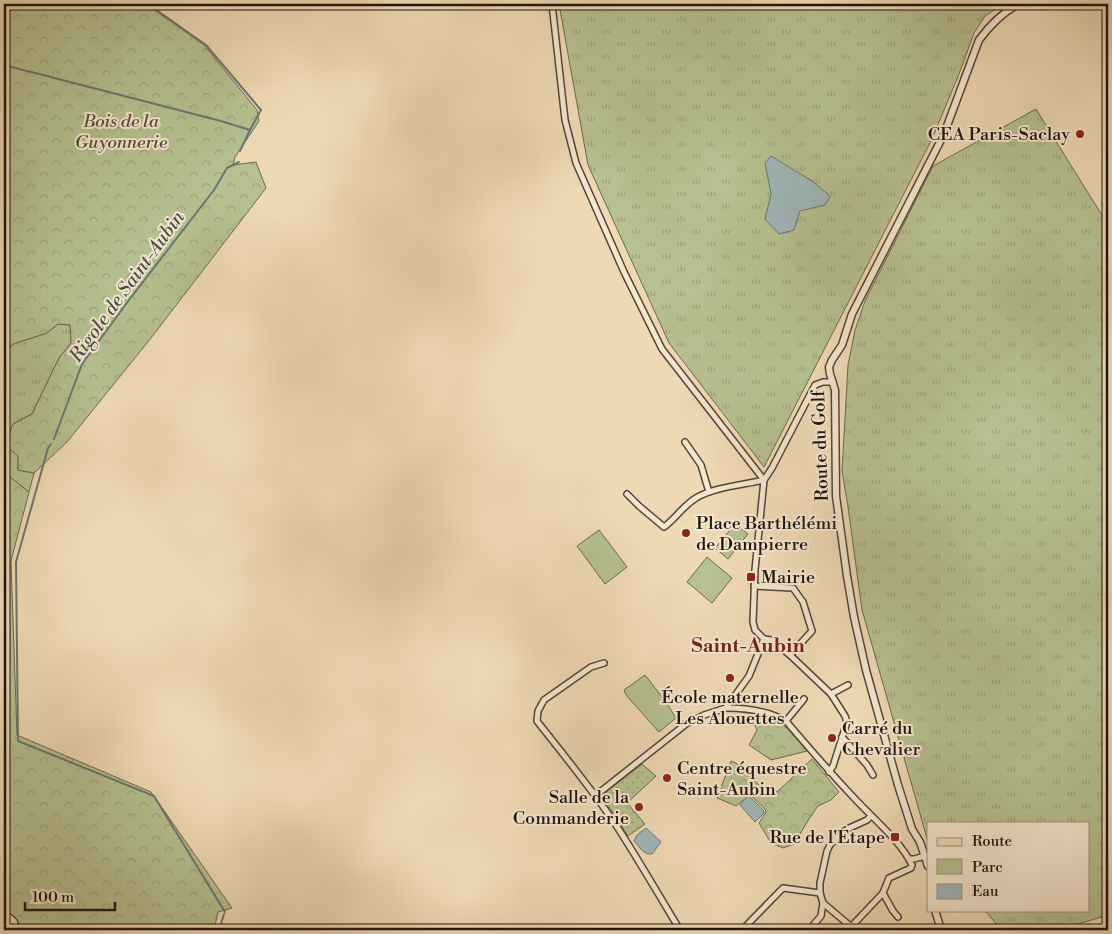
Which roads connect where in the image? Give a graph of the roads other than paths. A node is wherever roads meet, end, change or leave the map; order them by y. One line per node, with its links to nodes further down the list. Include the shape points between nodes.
1 (552, 4): 5 (street, via 565,120 576,162 624,272 662,349)
2 (1018, 4): 3 (street, Route du Golf, via 998,18 980,40 944,134 852,314 842,345 832,360 829,367)
3 (833, 382): 5 (street, via 815,385); 22 (street, Route du Golf, via 836,496 846,576 868,678 912,829)
4 (685, 442): 6 (street, via 701,465)
5 (764, 480): 6 (street); 8 (street)
6 (709, 492): 7 (street, via 694,499 664,527)
7 (627, 494)
8 (754, 586): 9 (street, via 753,622 755,630); 10 (street, via 793,588 803,602 812,631)
9 (764, 639): 10 (street, via 771,640); 15 (street, via 749,676)
10 (790, 655): 13 (street)
11 (604, 664): 20 (street, via 591,667 544,700 537,721)
12 (848, 685): 13 (street)
13 (831, 694): 17 (street, via 846,718)
14 (804, 699): 16 (street)
15 (726, 708): 16 (street, via 753,710); 20 (street, via 686,724)
16 (786, 721): 18 (street)
17 (842, 738): 18 (street); 19 (street)
18 (829, 772): 21 (street)
19 (872, 774)
20 (595, 796): 33 (street)
21 (871, 816): 23 (street); 26 (street, via 845,830 830,845 823,863)
22 (925, 856): 23 (street); 24 (street, Route du Golf)
23 (910, 859): 25 (street, via 912,868 889,878)
24 (927, 863)
25 (883, 893): 30 (street); 31 (street)
26 (820, 894): 27 (street); 34 (street, via 783,888)
27 (823, 903): 31 (street); 35 (street, via 821,916)
28 (936, 912): 36 (street)
29 (4, 914): 32 (main road)
30 (898, 917)
31 (851, 929)
32 (17, 930)
33 (680, 930)
34 (742, 930)
35 (809, 930)
36 (941, 930)

